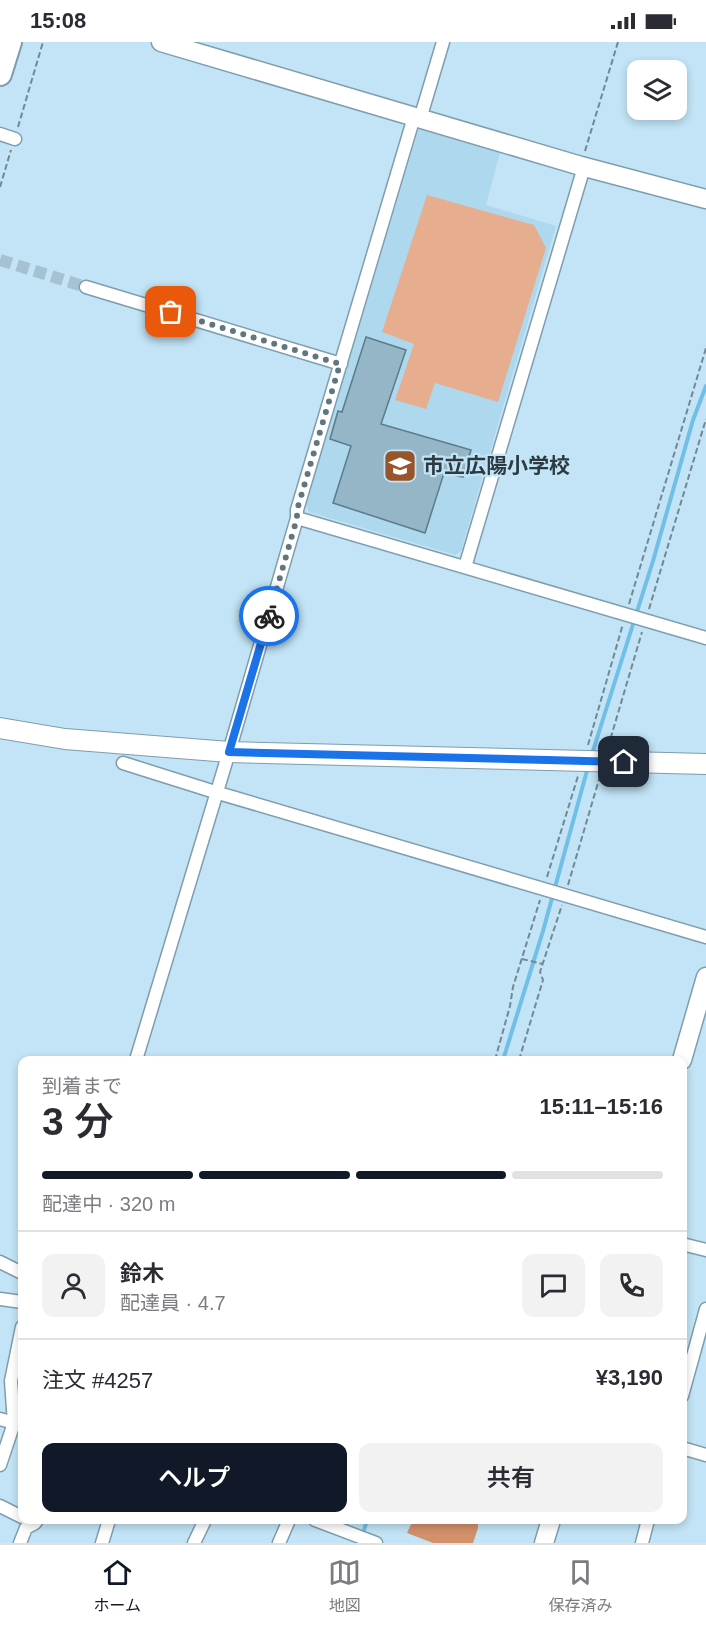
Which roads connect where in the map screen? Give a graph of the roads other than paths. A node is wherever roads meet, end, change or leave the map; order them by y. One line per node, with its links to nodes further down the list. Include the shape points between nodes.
1 (10, 42): 4 (highway)
2 (161, 42): 5 (street)
3 (443, 42): 5 (street)
4 (0, 74)
5 (417, 118): 8 (street); 11 (street)
6 (0, 134): 7 (street)
7 (15, 139)
8 (583, 166): 9 (street); 13 (street)
9 (706, 199)
10 (86, 287): 11 (street)
11 (340, 364): 12 (street)
12 (297, 518): 13 (street); 16 (street)
13 (465, 567): 14 (street)
14 (706, 639)
15 (0, 728): 16 (main road, via 65,739)
16 (229, 752): 18 (main road); 19 (street)
17 (123, 763): 19 (street)
18 (706, 764)
19 (215, 792): 20 (street); 22 (street)
20 (706, 937)
21 (706, 977): 23 (street)
22 (137, 1056)
23 (683, 1056)
24 (687, 1245): 25 (street)
25 (706, 1250)
26 (0, 1262): 27 (street)
27 (18, 1271)
28 (0, 1299): 29 (street)
29 (18, 1301)
30 (706, 1309): 32 (street)
31 (18, 1347): 34 (street, via 11,1381)
32 (687, 1371)
33 (0, 1419): 34 (street)
34 (18, 1424): 37 (street)
35 (687, 1449): 36 (street)
36 (706, 1455)
37 (0, 1466)
38 (0, 1506): 39 (street)
39 (18, 1515)
40 (31, 1524): 48 (street)
41 (107, 1524): 49 (street)
42 (203, 1524): 50 (street)
43 (287, 1524): 51 (street)
44 (326, 1524): 47 (street)
45 (550, 1524): 52 (street)
46 (647, 1524): 53 (street)
47 (372, 1542)
48 (20, 1543)
49 (102, 1543)
50 (194, 1543)
51 (279, 1543)
52 (544, 1543)
53 (642, 1543)

